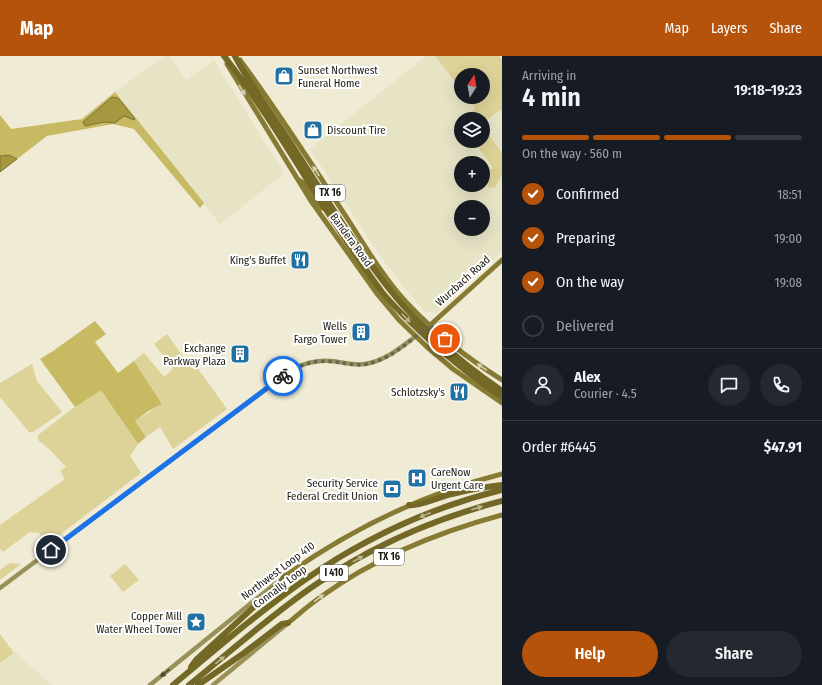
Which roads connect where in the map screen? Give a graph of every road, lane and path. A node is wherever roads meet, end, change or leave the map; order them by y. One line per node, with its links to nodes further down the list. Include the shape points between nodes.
1 (224, 56): 3 (main road, Bandera Road / TX 16, one-way to 3); 5 (highway, via 249,88)
2 (236, 56): 4 (main road, Bandera Road / TX 16, one-way to 2); 5 (highway)
3 (297, 178): 4 (main road, via 305,184 324,209 333,203); 7 (main road, Bandera Road / TX 16)
4 (324, 183): 6 (main road, Bandera Road / TX 16)
5 (320, 195): 12 (highway, via 391,291 424,327 475,372); 13 (highway, one-way to 13, via 383,293 408,321 473,378)
6 (360, 239): 7 (main road, via 343,220 337,223 334,229); 9 (main road, Bandera Road / TX 16, via 405,301)
7 (340, 241): 10 (main road, Bandera Road / TX 16, via 378,295)
8 (502, 260): 9 (main road, Wurzbach Road)
9 (430, 326): 10 (main road, Wurzbach Road); 11 (main road, Bandera Road / TX 16, one-way to 9, via 457,349)
10 (416, 336): 14 (main road, Bandera Road / TX 16, via 453,369); 22 (main road, Wurzbach Road, via 391,355 374,362 359,365 323,361 292,369)
11 (502, 380)
12 (502, 391)
13 (502, 397)
14 (502, 403)
15 (502, 474): 19 (main road, Northwest Loop 410)
16 (502, 485): 19 (highway, via 463,491 414,506)
17 (502, 490): 24 (highway, Connally Loop / I 410, one-way to 24, via 421,516 343,556 286,594)
18 (502, 500): 27 (highway, Connally Loop / I 410, one-way to 18, via 295,600 347,565 420,528)
19 (409, 505): 21 (main road, Northwest Loop 410, via 347,536)
20 (502, 515): 23 (main road, TX 16, one-way to 20, via 323,595 363,570 426,541)
21 (285, 576): 24 (highway, via 196,660); 25 (main road, Northwest Loop 410, one-way to 25)
22 (0, 588)
23 (288, 623): 28 (highway, TX 16, via 282,624); 29 (main road)
24 (188, 672): 26 (highway, Connally Loop / I 410)
25 (150, 685)
26 (173, 685)
27 (190, 685)
28 (198, 685)
29 (213, 685)

